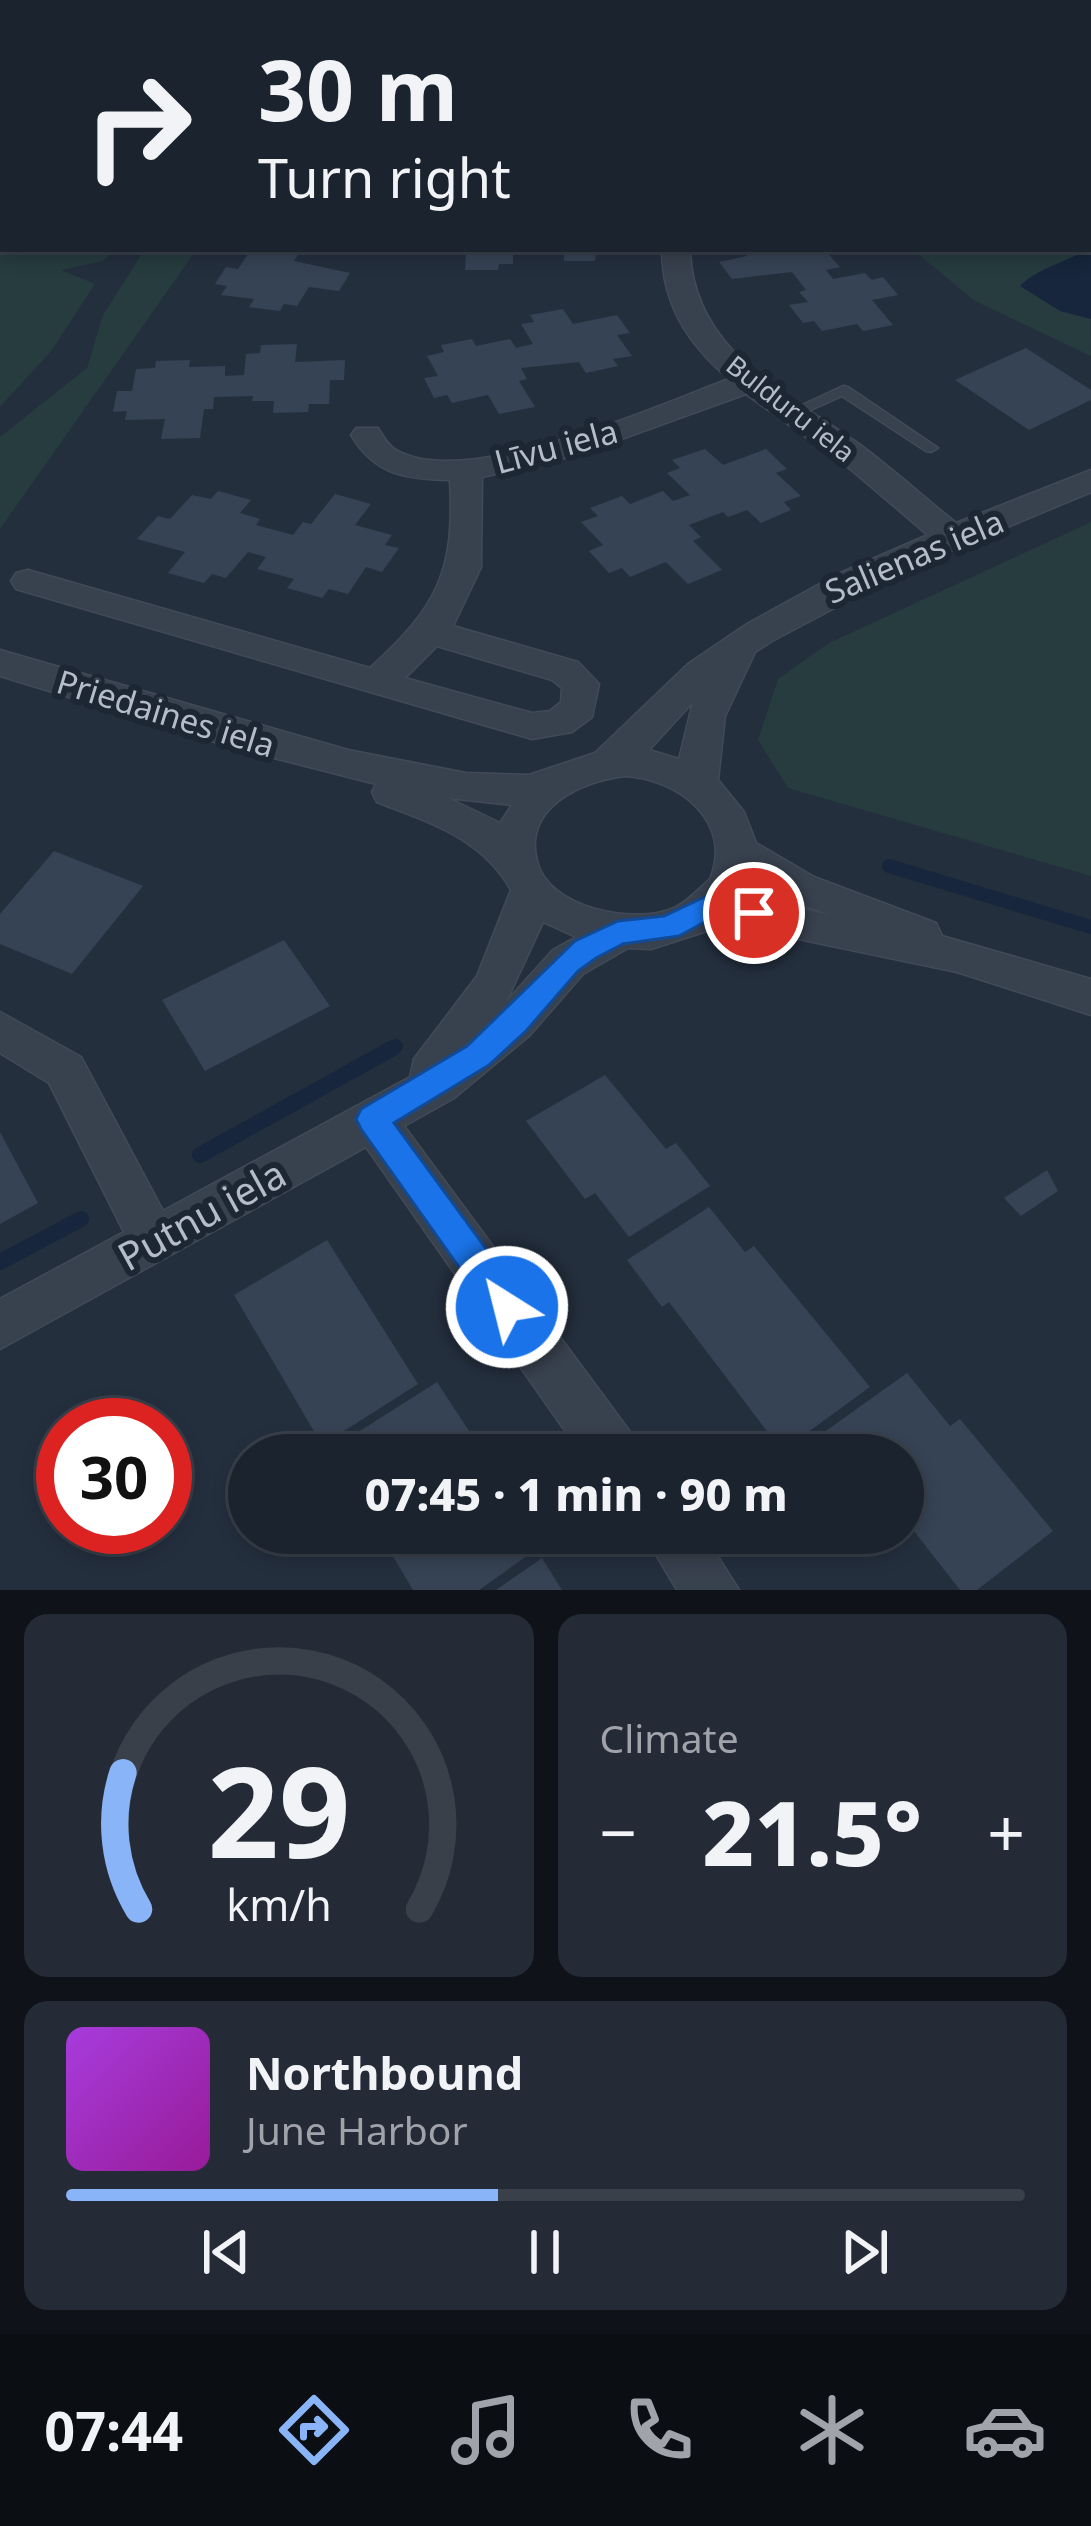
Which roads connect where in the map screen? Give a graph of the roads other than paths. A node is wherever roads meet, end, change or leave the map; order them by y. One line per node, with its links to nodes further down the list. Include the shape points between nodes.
1 (676, 252): 2 (street, Bulduru iela, via 688,311)
2 (750, 382): 3 (street, Bulduru iela); 6 (street, Līvu iela, via 588,442)
3 (790, 415): 5 (lane, via 843,390); 8 (street, Bulduru iela)
4 (367, 435): 6 (street, Līvu iela, via 382,457)
5 (931, 448)
6 (465, 470): 10 (street, via 465,578)
7 (1091, 480): 8 (street, Salienas iela)
8 (953, 538): 11 (street, Salienas iela, via 812,600)
9 (28, 581): 13 (street)
10 (433, 632): 13 (street); 13 (street, via 565,671 581,684 579,708 559,723 532,726)
11 (744, 645): 15 (street, Salienas iela, via 700,673); 16 (street, via 704,714)
12 (0, 663): 14 (street, Priedaines iela)
13 (377, 683)
14 (332, 763): 17 (street, via 472,788); 19 (street, via 469,822)
15 (609, 763): 16 (street, via 657,766); 17 (street)
16 (699, 785): 18 (street, via 728,815)
17 (546, 786): 19 (street, via 520,818)
18 (738, 852): 20 (street, via 726,890); 22 (street, via 800,888 889,919)
19 (523, 873): 21 (street, via 569,920); 25 (street, via 518,943 487,1000 447,1053)
20 (711, 905): 21 (street, via 669,927); 22 (street)
21 (618, 933): 25 (street, Putnu iela, via 568,962 478,1056)
22 (957, 955): 23 (street)
23 (1091, 997)
24 (0, 1030): 26 (street, via 65,1070)
25 (387, 1110): 26 (street, Putnu iela); 28 (street)
26 (154, 1240): 27 (street, Putnu iela)
27 (0, 1325)
28 (600, 1434)
29 (685, 1554): 30 (street)
30 (711, 1590)

